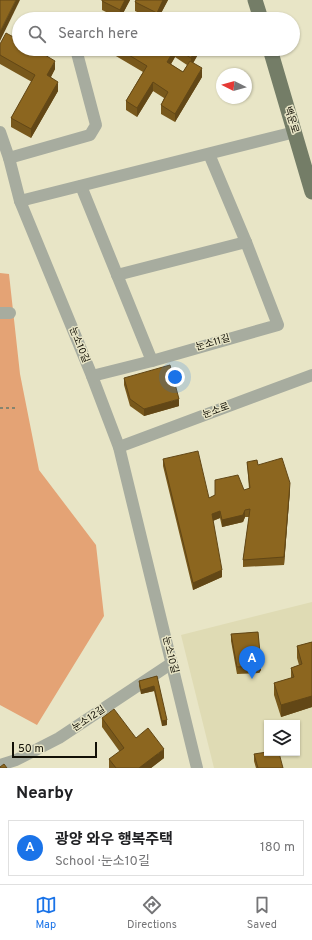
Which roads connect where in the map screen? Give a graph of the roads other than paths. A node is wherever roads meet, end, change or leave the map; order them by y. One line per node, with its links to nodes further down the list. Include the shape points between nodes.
1 (255, 0): 2 (main road)
2 (259, 12)
3 (78, 56): 8 (street, via 96,124 90,135)
4 (272, 56): 6 (main road, 백운로)
5 (0, 132): 8 (street, 눈소10길)
6 (295, 132): 7 (street); 10 (main road, 백운로)
7 (209, 154): 9 (street); 12 (street, 눈소11길)
8 (9, 158): 11 (street, 눈소10길)
9 (81, 186): 11 (street); 13 (street)
10 (312, 192)
11 (20, 201): 16 (street, 눈소10길)
12 (246, 242): 13 (street); 14 (street, 눈소11길, via 278,325)
13 (117, 275): 14 (street)
14 (152, 360): 16 (street)
15 (312, 375): 17 (street, 눈소로)
16 (92, 376): 17 (street, 눈소10길)
17 (120, 447): 18 (street, 눈소10길)
18 (172, 663): 19 (street, 눈소12길, via 59,738 16,760); 20 (street, 눈소10길)
19 (0, 765)
20 (195, 767)

